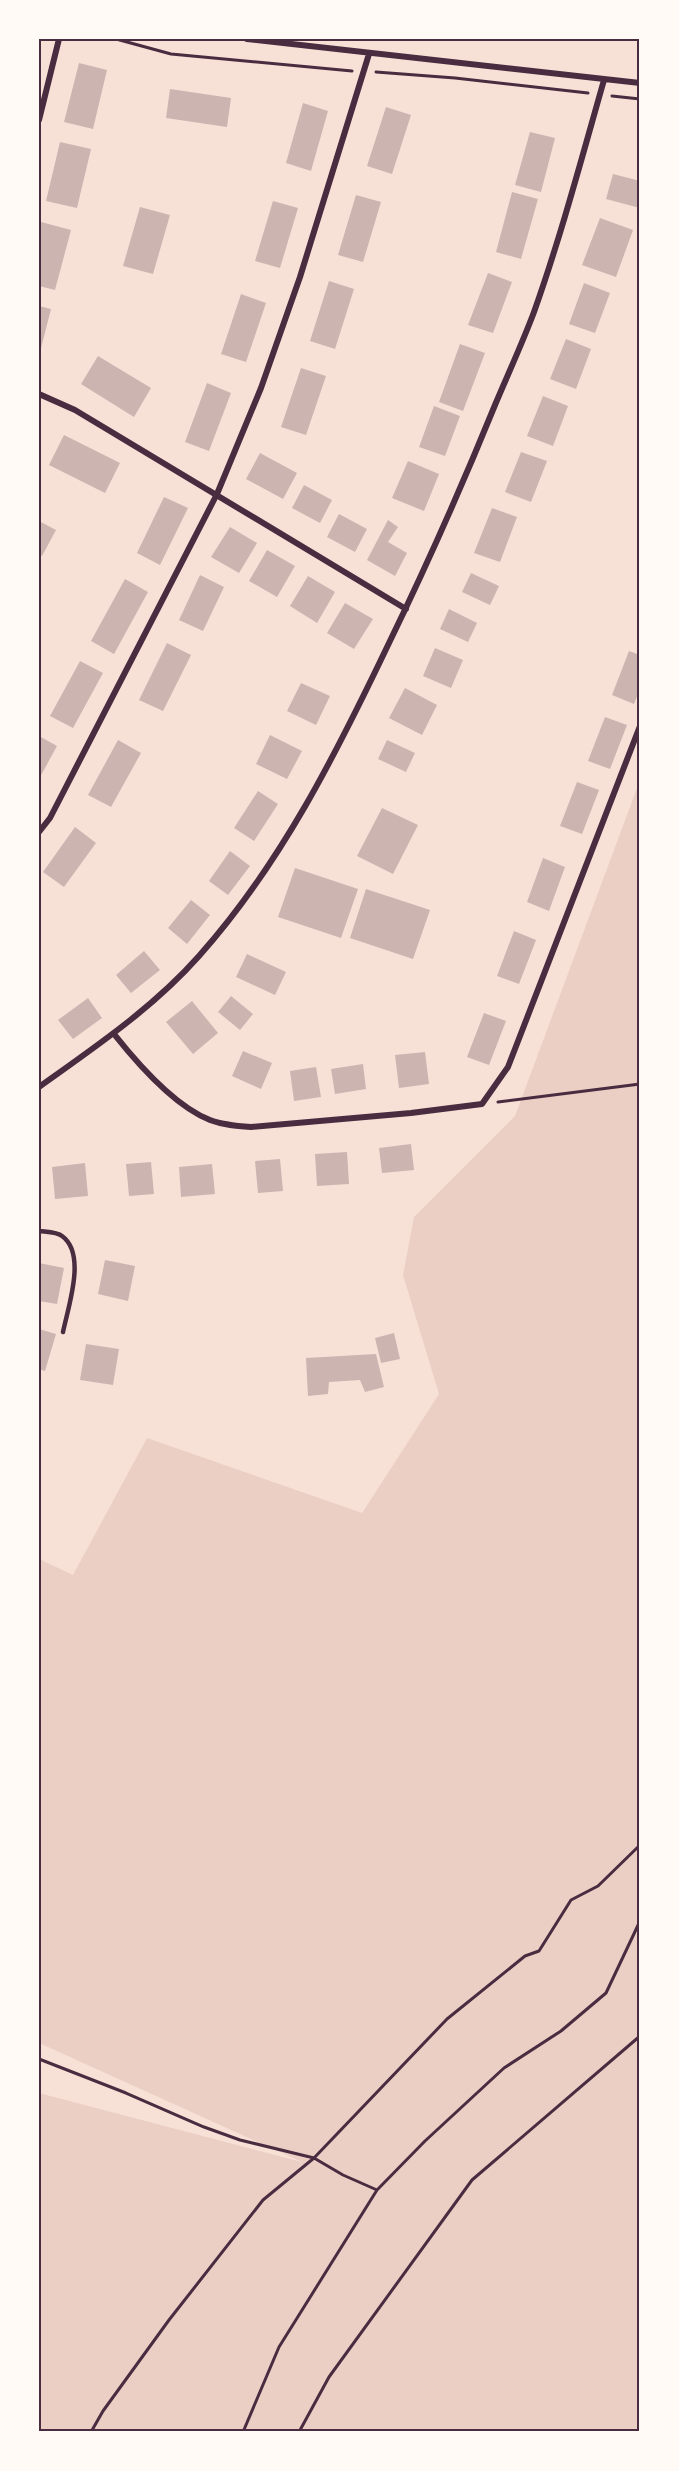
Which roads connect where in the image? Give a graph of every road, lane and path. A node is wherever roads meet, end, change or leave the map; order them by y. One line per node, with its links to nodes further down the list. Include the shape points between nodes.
1 (59, 39): 6 (street)
2 (247, 39): 3 (street)
3 (369, 54): 4 (street); 8 (street, via 296,288 261,388)
4 (604, 80): 5 (street); 9 (street, via 533,313)
5 (640, 83)
6 (39, 120)
7 (39, 394): 8 (street, via 75,410)
8 (217, 494): 9 (street); 11 (street, via 50,818)
9 (406, 609): 12 (street, via 324,775 268,867 198,957)
10 (640, 726): 15 (street, via 508,1067)
11 (39, 832)
12 (114, 1034): 14 (street); 15 (street, via 189,1109 230,1125 251,1127)
13 (640, 1084): 15 (path)
14 (39, 1088)
15 (482, 1104)
16 (39, 1231): 17 (lane, via 61,1235 71,1246 76,1266)
17 (63, 1332)
18 (640, 1845): 22 (path, via 598,1886 571,1900 539,1951 525,1956 447,2019)
19 (640, 1921): 23 (path, via 606,1993 561,2031 504,2068)
20 (640, 2036): 26 (path, via 472,2180 329,2377)
21 (39, 2060): 22 (path, via 240,2140)
22 (314, 2158): 23 (path); 24 (path, via 263,2200 169,2320)
23 (377, 2190): 25 (path, via 279,2347)
24 (91, 2432)
25 (243, 2432)
26 (299, 2432)

